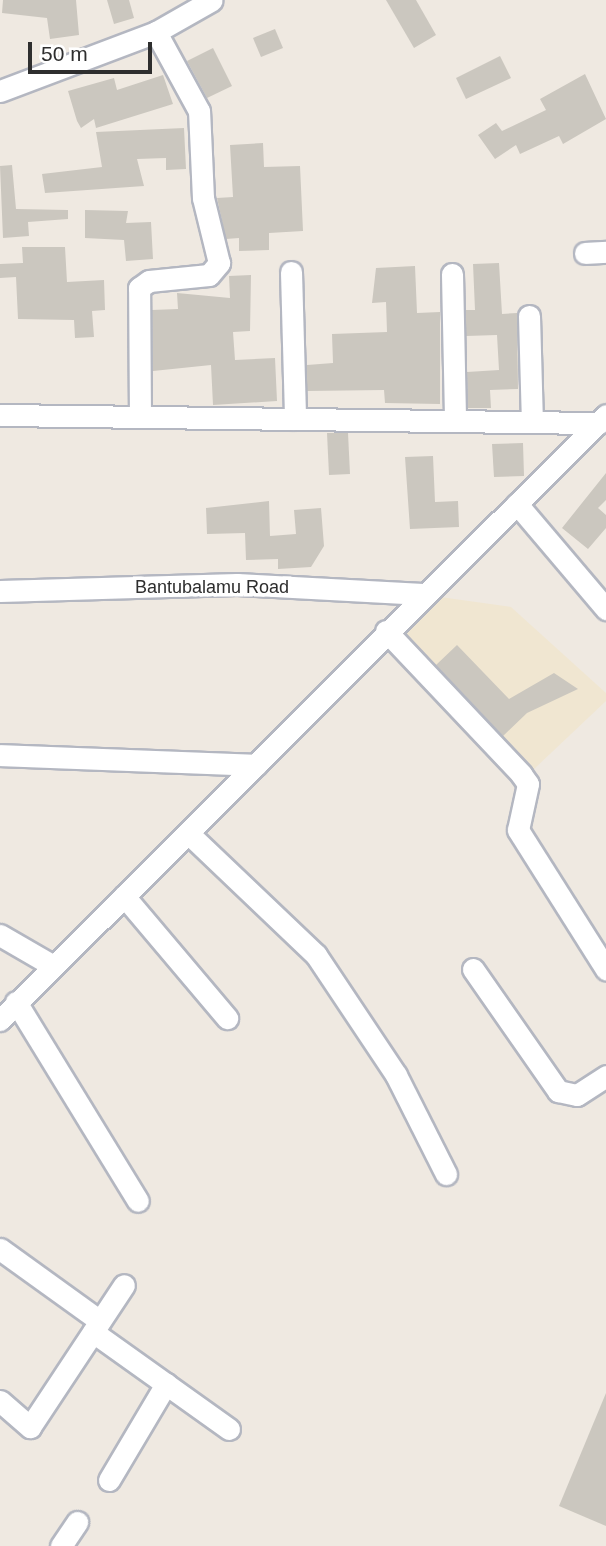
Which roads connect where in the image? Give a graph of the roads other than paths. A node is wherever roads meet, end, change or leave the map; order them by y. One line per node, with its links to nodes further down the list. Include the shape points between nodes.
1 (212, 0): 2 (street)
2 (156, 32): 3 (street); 8 (street, via 199,111 203,198 219,263 209,275 149,281 139,288)
3 (0, 91)
4 (291, 272): 9 (street)
5 (452, 274): 11 (street)
6 (529, 316): 12 (street)
7 (0, 415): 8 (street)
8 (140, 417): 9 (street)
9 (295, 419): 11 (street)
10 (602, 419): 12 (street); 13 (street)
11 (455, 421): 12 (street)
12 (532, 422)
13 (517, 504): 15 (street); 16 (street)
14 (0, 591): 15 (street, Bantubalamu Road, via 237,584 352,585)
15 (423, 594): 17 (street)
16 (606, 610)
17 (386, 631): 19 (street); 24 (street, via 522,774 528,784 519,830)
18 (0, 755): 19 (street)
19 (256, 765): 20 (street)
20 (188, 833): 21 (street); 30 (street, via 316,955 396,1074)
21 (124, 896): 23 (street); 27 (street)
22 (0, 935): 23 (street)
23 (50, 964): 26 (street)
24 (606, 969)
25 (473, 970): 29 (street, via 558,1091 577,1095)
26 (16, 1002): 28 (street); 31 (street)
27 (227, 1018)
28 (0, 1020)
29 (606, 1076)
30 (446, 1174)
31 (138, 1201)
32 (0, 1249): 34 (street)
33 (124, 1285): 34 (street)
34 (96, 1327): 35 (street); 36 (street, via 30,1427)
35 (166, 1384): 37 (street); 38 (street)
36 (0, 1401)
37 (229, 1429)
38 (109, 1480)
39 (77, 1522): 40 (street)
40 (61, 1546)

